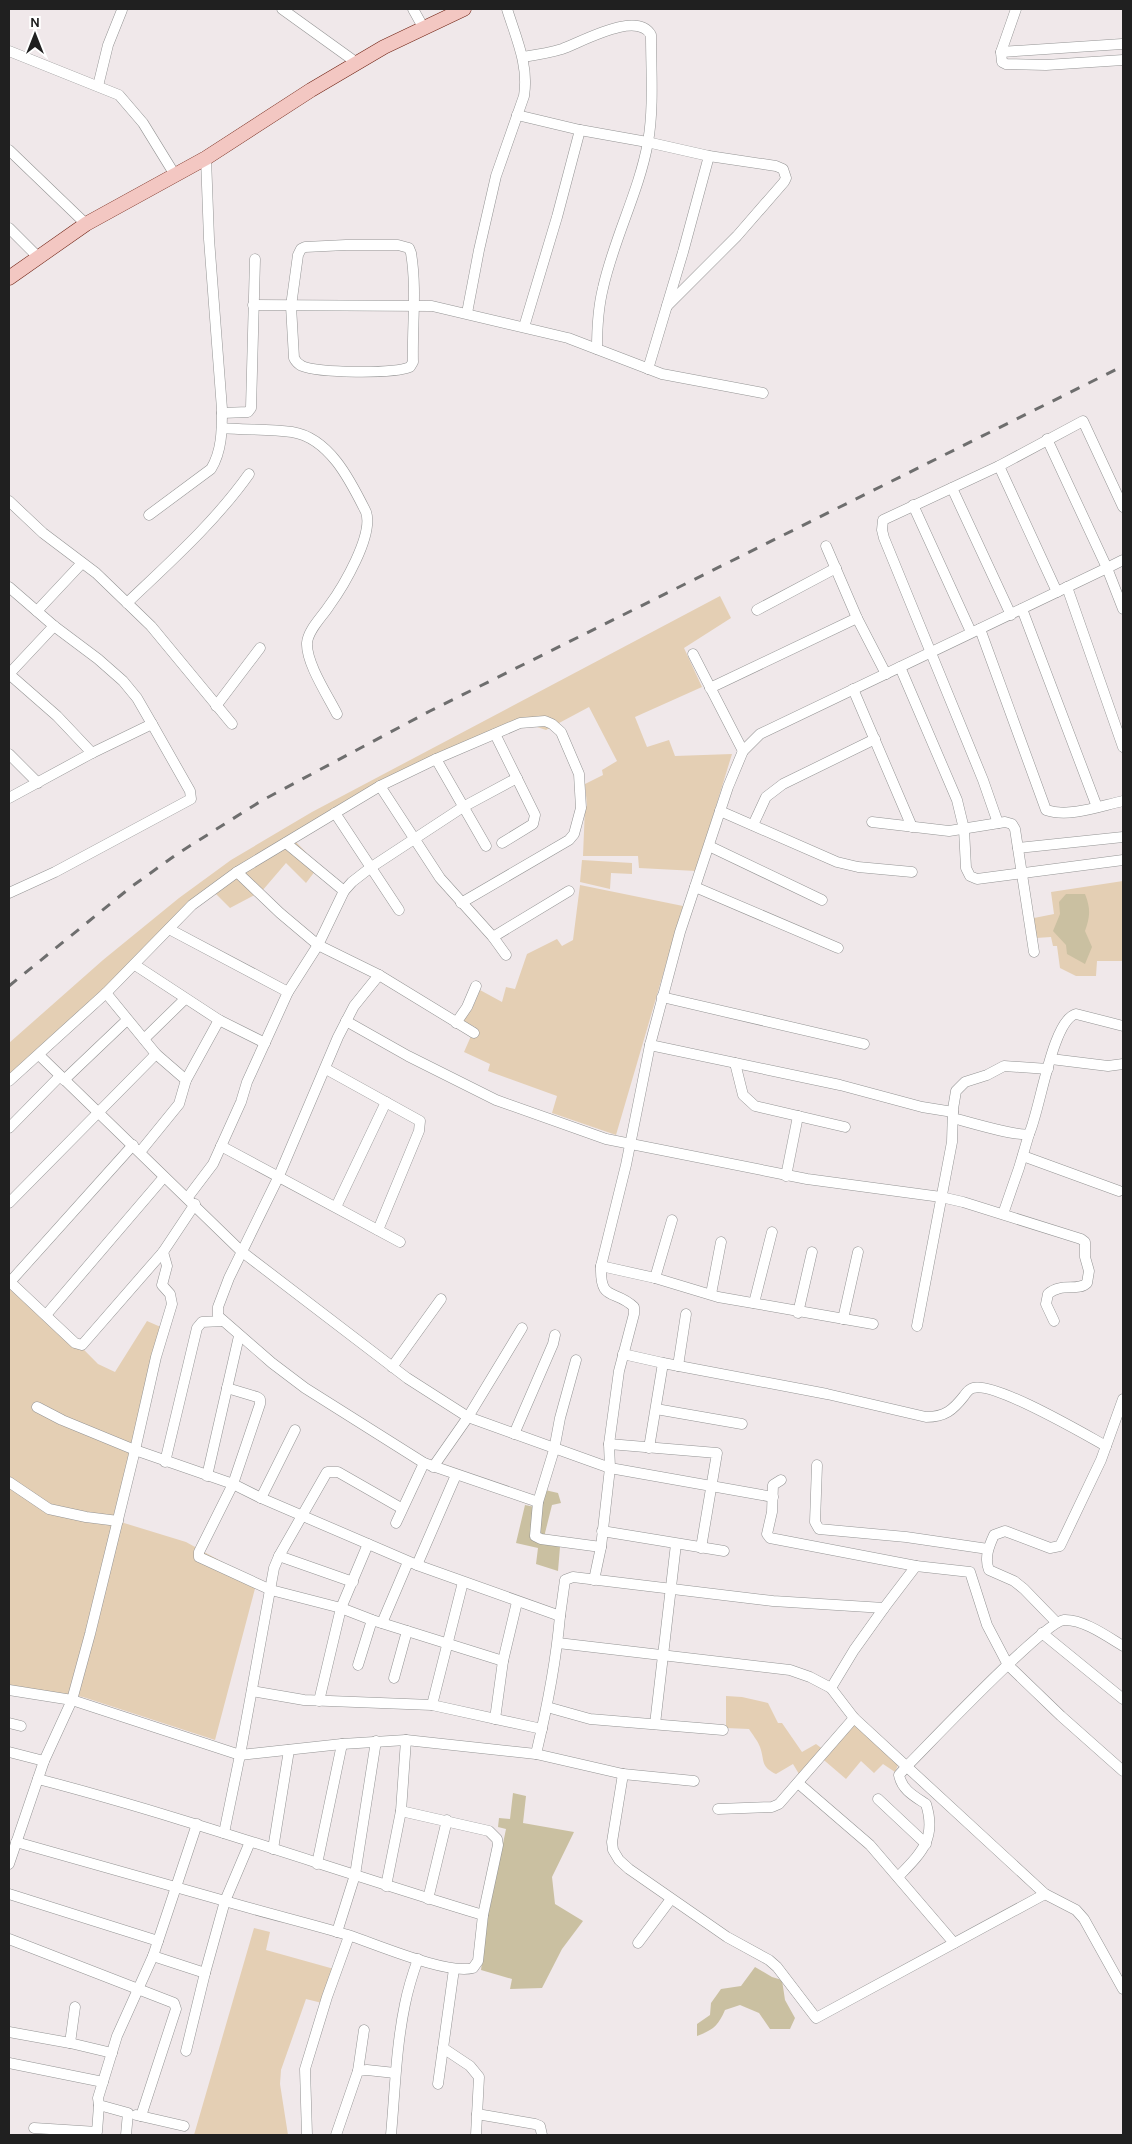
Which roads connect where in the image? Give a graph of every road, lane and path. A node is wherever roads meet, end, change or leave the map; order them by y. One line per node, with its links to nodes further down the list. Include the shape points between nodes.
1 (413, 9): 7 (street)
2 (464, 9): 7 (street)
3 (507, 9): 11 (street)
4 (1016, 9): 10 (street)
5 (122, 10): 14 (street, via 108,45)
6 (289, 11): 13 (street)
7 (423, 27): 13 (street)
8 (1122, 44): 10 (street)
9 (9, 51): 14 (street)
10 (1001, 52): 12 (street, via 1002,62 1015,66)
11 (523, 57): 15 (street, via 526,84); 17 (street, via 562,49 624,26 637,24 648,29 652,35)
12 (1123, 60)
13 (357, 63): 20 (street)
14 (98, 86): 21 (street, via 119,95 143,123)
15 (517, 115): 16 (street); 31 (street, via 490,200)
16 (580, 130): 17 (street); 32 (street)
17 (648, 142): 19 (street); 33 (street, via 603,286)
18 (9, 150): 22 (street)
19 (709, 156): 30 (street); 30 (street, via 776,166 783,169 786,178 737,236)
20 (206, 158): 21 (street); 36 (street)
21 (175, 175): 22 (street)
22 (86, 224): 24 (street)
23 (9, 228): 24 (street)
24 (38, 257): 26 (street)
25 (254, 259): 28 (street)
26 (9, 278)
27 (415, 305): 29 (street); 29 (street, via 409,248 346,245 301,249); 29 (street, via 412,364 405,369 378,371 300,365 294,358); 31 (street)
28 (253, 306): 29 (street); 36 (street, via 251,408 248,412)
29 (291, 306)
30 (667, 306): 34 (street)
31 (467, 313): 32 (street)
32 (524, 327): 33 (street)
33 (597, 348): 34 (street)
34 (648, 369): 35 (street, via 678,378)
35 (763, 393)
36 (222, 413): 37 (street)
37 (222, 428): 45 (street, via 217,459 211,469); 72 (street, via 294,432 320,445 341,466 366,512 369,520 363,544 307,641 314,670)
38 (1047, 439): 39 (street); 44 (street, via 1083,422); 50 (street)
39 (999, 466): 41 (street); 53 (street)
40 (249, 474): 54 (street, via 214,518)
41 (952, 488): 43 (street); 59 (street)
42 (9, 502): 48 (street)
43 (913, 506): 62 (street); 64 (street, via 883,520 882,530)
44 (1123, 507)
45 (149, 515)
46 (826, 546): 49 (street)
47 (1123, 560): 50 (street)
48 (82, 563): 54 (street); 58 (street)
49 (836, 568): 57 (street); 60 (street)
50 (1107, 568): 52 (street); 56 (street)
51 (9, 587): 58 (street)
52 (1067, 587): 53 (street); 77 (street)
53 (1057, 592): 55 (street)
54 (127, 603): 71 (street, via 151,626)
55 (1022, 609): 59 (street); 88 (street)
56 (1123, 609)
57 (757, 610)
58 (37, 612): 61 (street)
59 (1011, 615): 62 (street)
60 (857, 618): 68 (street); 69 (street)
61 (54, 626): 67 (street); 73 (street, via 123,681)
62 (976, 631): 64 (street); 88 (street, via 1046,810 1066,812)
63 (260, 648): 71 (street)
64 (931, 652): 66 (street); 92 (street)
65 (693, 654): 69 (street)
66 (900, 667): 68 (street); 95 (street, via 957,800)
67 (9, 674): 79 (street, via 57,716)
68 (886, 674): 70 (street)
69 (710, 688): 78 (street)
70 (853, 689): 76 (street); 78 (street, via 760,734)
71 (216, 706): 74 (street)
72 (337, 714)
73 (152, 724): 79 (street); 111 (street, via 190,791 190,801 64,868)
74 (232, 724)
75 (495, 734): 81 (street); 82 (street); 113 (street, via 526,722 545,721 558,728 579,774 579,817 569,840)
76 (875, 739): 93 (street, via 769,793); 94 (street)
77 (1123, 747)
78 (743, 751): 89 (street)
79 (92, 753): 83 (street)
80 (9, 754): 83 (street)
81 (436, 759): 84 (street); 87 (street)
82 (517, 778): 87 (street); 99 (street, via 535,820)
83 (38, 784): 85 (street)
84 (380, 786): 90 (street); 97 (street)
85 (9, 798)
86 (1123, 801): 88 (street)
87 (463, 807): 97 (street); 100 (street)
88 (1097, 807)
89 (720, 811): 93 (street); 101 (street)
90 (335, 814): 98 (street); 104 (street)
91 (872, 822): 94 (street)
92 (998, 823): 95 (street); 102 (street, via 1012,824)
93 (753, 825): 106 (street, via 837,862)
94 (912, 827): 95 (street, via 949,831)
95 (964, 829): 107 (street, via 966,868 970,876 977,879)
96 (1123, 837): 102 (street)
97 (414, 838): 104 (street); 113 (street)
98 (286, 843): 105 (street); 109 (street)
99 (502, 843)
100 (486, 846)
101 (709, 846): 108 (street); 112 (street)
102 (1018, 848): 107 (street)
103 (1123, 860): 107 (street)
104 (370, 868): 109 (street); 114 (street)
105 (237, 872): 115 (street, via 192,905); 117 (street)
106 (912, 872)
107 (1021, 873): 119 (street)
108 (695, 887): 118 (street); 126 (street)
109 (344, 891): 117 (street)
110 (569, 891): 116 (street)
111 (9, 893)
112 (822, 900)
113 (461, 903): 116 (street)
114 (399, 910)
115 (169, 928): 121 (street); 124 (street)
116 (493, 937): 120 (street)
117 (318, 945): 122 (street); 124 (street)
118 (838, 948)
119 (1034, 952)
120 (506, 955)
121 (135, 965): 125 (street); 127 (street)
122 (378, 975): 130 (street); 131 (street)
123 (476, 986): 131 (street)
124 (288, 992): 135 (street)
125 (106, 993): 128 (street); 138 (street)
126 (662, 997): 136 (street); 137 (street)
127 (185, 999): 129 (street); 134 (street)
128 (127, 1020): 134 (street); 144 (street)
129 (219, 1020): 135 (street); 145 (street)
130 (346, 1021): 143 (street); 154 (street, via 496,1100)
131 (456, 1023): 133 (street)
132 (1123, 1026): 141 (street, via 1070,1015 1060,1031)
133 (474, 1033)
134 (144, 1040): 139 (street)
135 (265, 1043): 155 (street)
136 (864, 1044)
137 (650, 1045): 140 (street); 154 (street)
138 (39, 1054): 144 (street); 146 (street)
139 (156, 1054): 145 (street); 148 (street)
140 (735, 1063): 149 (street); 150 (street, via 748,1101 754,1106)
141 (1049, 1064): 142 (street); 149 (street, via 1004,1066 965,1082 956,1091); 153 (street)
142 (1123, 1064)
143 (326, 1069): 147 (street); 160 (street)
144 (62, 1078): 148 (street); 152 (street)
145 (186, 1080): 156 (street, via 179,1104)
146 (9, 1081)
147 (386, 1102): 165 (street); 168 (street, via 417,1118 421,1128)
148 (100, 1113): 156 (street); 164 (street)
149 (953, 1115): 153 (street, via 1018,1136); 162 (street, via 952,1142)
150 (798, 1116): 151 (street); 158 (street)
151 (845, 1127)
152 (9, 1128)
153 (1029, 1134): 157 (street)
154 (630, 1145): 158 (street); 176 (street)
155 (221, 1146): 160 (street); 163 (street)
156 (136, 1149): 159 (street); 178 (street)
157 (1023, 1156): 161 (street); 166 (street)
158 (786, 1176): 162 (street)
159 (164, 1177): 163 (street); 184 (street)
160 (278, 1178): 165 (street); 172 (street)
161 (1119, 1191)
162 (942, 1197): 166 (street); 189 (street)
163 (191, 1201): 172 (street); 173 (street)
164 (9, 1204)
165 (336, 1207): 168 (street)
166 (1002, 1214): 187 (street, via 1085,1242 1089,1271 1087,1283 1081,1287 1061,1286 1048,1294 1046,1304)
167 (672, 1220): 177 (street)
168 (378, 1230): 170 (street)
169 (772, 1232): 181 (street)
170 (400, 1242)
171 (721, 1242): 179 (street)
172 (242, 1251): 186 (street, via 218,1307); 197 (street)
173 (163, 1252): 184 (street, via 82,1345 75,1343); 209 (street, via 167,1266 162,1285 170,1294 172,1304)
174 (812, 1252): 182 (street)
175 (858, 1252): 185 (street)
176 (601, 1266): 177 (street); 193 (street, via 600,1281 607,1293 634,1307)
177 (655, 1278): 179 (street)
178 (9, 1282): 184 (street)
179 (711, 1294): 181 (street)
180 (441, 1299): 197 (street)
181 (754, 1303): 182 (street)
182 (798, 1313): 185 (street)
183 (686, 1314): 196 (street)
184 (46, 1315)
185 (843, 1319): 188 (street)
186 (222, 1321): 192 (street); 211 (street, via 202,1322 198,1328)
187 (1054, 1321)
188 (873, 1324)
189 (917, 1326)
190 (522, 1328): 202 (street)
191 (555, 1335): 205 (street)
192 (239, 1336): 198 (street); 212 (street, via 305,1388)
193 (623, 1354): 195 (street); 206 (street)
194 (576, 1360): 210 (street)
195 (663, 1364): 196 (street); 201 (street)
196 (678, 1366): 207 (street, via 827,1394 926,1417 950,1412 972,1388 983,1388 1030,1406)
197 (392, 1367): 202 (street)
198 (227, 1388): 216 (street); 219 (street, via 257,1397 260,1401)
199 (1123, 1400): 207 (street)
200 (37, 1407): 209 (street)
201 (656, 1409): 203 (street); 208 (street)
202 (468, 1418): 205 (street); 212 (street)
203 (742, 1424)
204 (294, 1430): 222 (street)
205 (514, 1434): 210 (street)
206 (610, 1444): 208 (street); 214 (street)
207 (1106, 1446): 233 (street, via 1060,1546 1050,1548 1004,1531 994,1535)
208 (649, 1448): 220 (street, via 716,1453)
209 (135, 1450): 211 (street); 226 (street)
210 (554, 1450): 214 (street); 223 (street)
211 (165, 1462): 216 (street)
212 (428, 1465): 215 (street); 224 (street)
213 (817, 1465): 233 (street, via 815,1522 819,1529)
214 (610, 1468): 220 (street); 228 (street)
215 (456, 1475): 223 (street); 236 (street)
216 (207, 1476): 219 (street)
217 (781, 1480): 221 (street, via 773,1485)
218 (9, 1482): 226 (street, via 49,1510)
219 (233, 1484): 222 (street); 244 (street, via 198,1555)
220 (710, 1486): 221 (street); 232 (street)
221 (773, 1497): 237 (street, via 767,1534 770,1538)
222 (261, 1498): 225 (street)
223 (538, 1502): 231 (street, via 534,1530 537,1538)
224 (401, 1508): 225 (street, via 331,1471 321,1480); 227 (street)
225 (304, 1515): 229 (street); 235 (street)
226 (118, 1521): 265 (street)
227 (396, 1523)
228 (602, 1531): 230 (street); 231 (street)
229 (368, 1544): 236 (street); 241 (street)
230 (676, 1544): 232 (street); 243 (street)
231 (601, 1547): 240 (street)
232 (701, 1548): 234 (street)
233 (988, 1549): 238 (street)
234 (724, 1551)
235 (279, 1556): 241 (street); 244 (street)
236 (412, 1564): 242 (street); 249 (street)
237 (916, 1566): 239 (street); 247 (street)
238 (989, 1570): 239 (street); 250 (street, via 1024,1588)
239 (972, 1574): 259 (street, via 987,1625)
240 (594, 1580): 243 (street); 248 (street, via 573,1577 566,1580)
241 (353, 1582): 246 (street)
242 (463, 1582): 245 (street); 254 (street)
243 (672, 1589): 247 (street, via 773,1601); 256 (street)
244 (271, 1590): 246 (street); 263 (street)
245 (517, 1602): 248 (street); 257 (street)
246 (341, 1608): 249 (street); 266 (street)
247 (884, 1608): 261 (street)
248 (560, 1616): 253 (street)
249 (377, 1621): 251 (street); 258 (street)
250 (1056, 1622): 252 (street); 255 (street, via 1069,1620 1082,1624)
251 (407, 1632): 254 (street); 260 (street)
252 (1042, 1633): 259 (street); 264 (street)
253 (558, 1643): 256 (street); 268 (street)
254 (447, 1645): 257 (street); 267 (street)
255 (1123, 1646)
256 (662, 1655): 261 (street, via 790,1670); 272 (street)
257 (503, 1661): 270 (street)
258 (358, 1665)
259 (1008, 1665): 284 (street); 285 (street)
260 (394, 1678)
261 (831, 1688): 269 (street)
262 (9, 1690): 265 (street)
263 (252, 1691): 266 (street); 282 (street)
264 (1123, 1699)
265 (72, 1700): 282 (street); 283 (street)
266 (319, 1701): 267 (street)
267 (432, 1705): 270 (street)
268 (547, 1707): 272 (street, via 590,1719); 274 (street)
269 (854, 1718): 284 (street); 289 (street)
270 (495, 1719): 274 (street)
271 (9, 1723): 273 (street)
272 (655, 1724): 275 (street)
273 (21, 1726)
274 (542, 1729): 281 (street)
275 (723, 1730)
276 (406, 1740): 277 (street); 281 (street); 292 (street)
277 (376, 1741): 278 (street); 302 (street)
278 (342, 1744): 279 (street); 301 (street)
279 (289, 1750): 282 (street); 299 (street)
280 (9, 1752): 283 (street)
281 (536, 1754): 286 (street)
282 (240, 1755): 295 (street)
283 (44, 1761): 287 (street)
284 (907, 1766): 298 (street, via 899,1775 900,1780 904,1788 926,1804 930,1821); 307 (street)
285 (1123, 1771)
286 (623, 1774): 288 (street); 309 (street, via 613,1850 628,1869)
287 (38, 1779): 294 (street); 296 (street)
288 (694, 1781)
289 (798, 1784): 291 (street, via 784,1801 772,1807); 303 (street, via 870,1845)
290 (878, 1799): 298 (street)
291 (718, 1809)
292 (401, 1811): 293 (street); 305 (street)
293 (447, 1820): 308 (street); 311 (street, via 489,1831 497,1839)
294 (197, 1824): 295 (street); 304 (street)
295 (224, 1833): 297 (street)
296 (16, 1842): 300 (street); 304 (street)
297 (250, 1842): 299 (street); 310 (street)
298 (926, 1844): 303 (street)
299 (273, 1849): 301 (street)
300 (9, 1864)
301 (317, 1864): 302 (street)
302 (355, 1876): 305 (street); 312 (street)
303 (898, 1877): 317 (street)
304 (175, 1886): 310 (street); 315 (street)
305 (386, 1886): 308 (street)
306 (9, 1894): 315 (street)
307 (1045, 1894): 317 (street); 322 (street, via 1076,1910 1084,1919)
308 (428, 1899): 311 (street)
309 (671, 1899): 316 (street); 317 (street, via 727,1937 769,1960 816,2018)
310 (225, 1901): 312 (street); 321 (street)
311 (483, 1915): 320 (street, via 476,1965 467,1970)
312 (337, 1932): 313 (street)
313 (349, 1936): 319 (street); 344 (street, via 305,2069)
314 (9, 1938): 323 (street)
315 (158, 1941): 318 (street)
316 (638, 1943)
317 (954, 1943)
318 (153, 1956): 321 (street); 323 (street)
319 (418, 1959): 320 (street); 333 (street, via 405,2002)
320 (454, 1969): 328 (street)
321 (205, 1973): 329 (street)
322 (1123, 1989)
323 (138, 1990): 330 (street); 339 (street, via 171,2002 176,2009)
324 (76, 2007): 327 (street)
325 (364, 2030): 332 (street)
326 (9, 2032): 327 (street)
327 (70, 2043): 330 (street)
328 (443, 2048): 335 (street); 338 (street, via 470,2066 479,2077)
329 (186, 2051)
330 (112, 2053): 334 (street)
331 (9, 2063): 334 (street)
332 (358, 2071): 333 (street); 345 (street)
333 (395, 2073): 346 (street)
334 (103, 2082): 336 (street)
335 (438, 2084)
336 (99, 2105): 337 (street); 342 (street)
337 (128, 2113): 339 (street); 343 (street)
338 (477, 2114): 347 (street); 348 (street, via 535,2124 540,2126)
339 (141, 2116): 340 (street)
340 (184, 2126)
341 (34, 2128): 342 (street)
342 (97, 2134)
343 (126, 2135)
344 (307, 2135)
345 (336, 2135)
346 (391, 2135)
347 (476, 2135)
348 (542, 2135)

